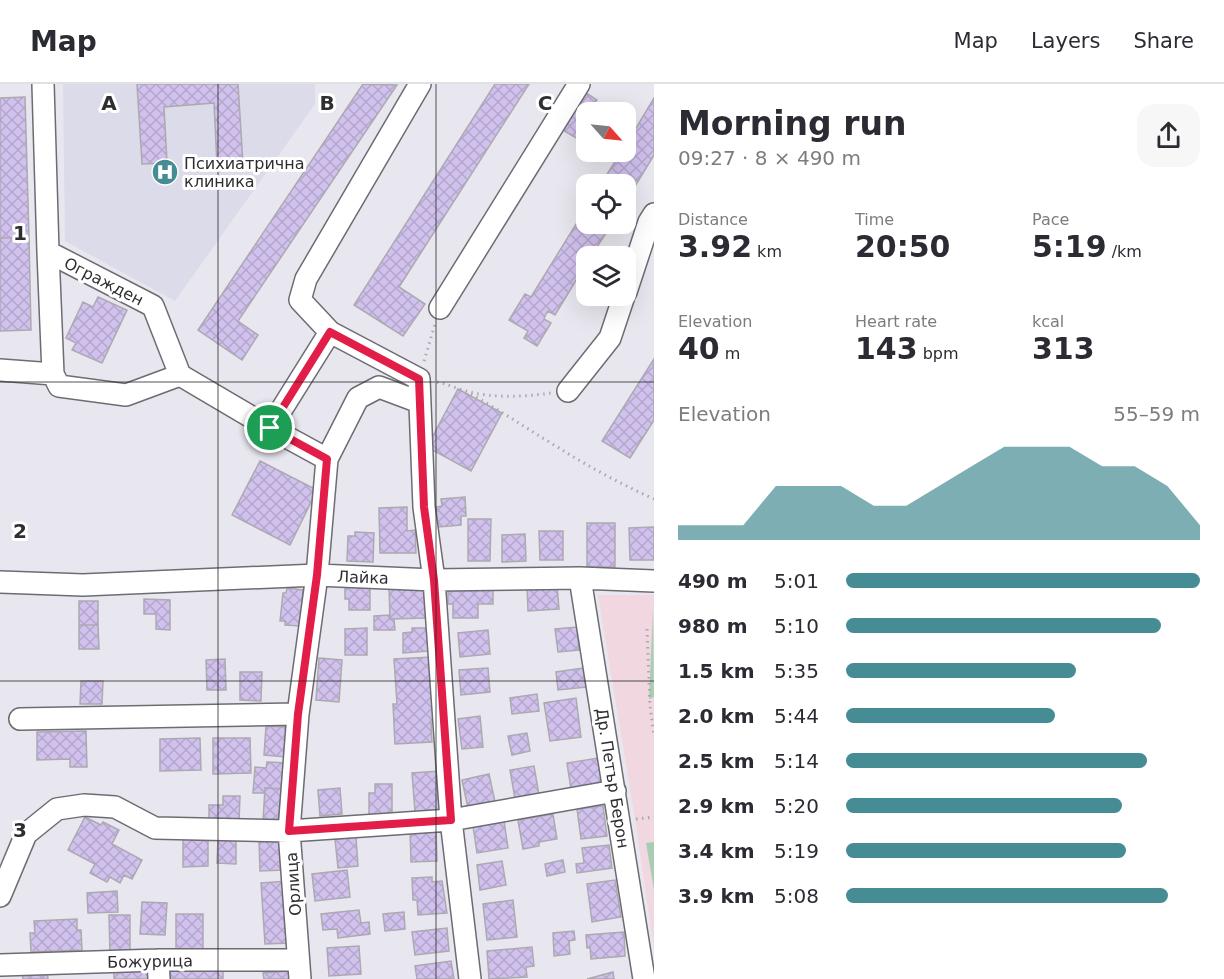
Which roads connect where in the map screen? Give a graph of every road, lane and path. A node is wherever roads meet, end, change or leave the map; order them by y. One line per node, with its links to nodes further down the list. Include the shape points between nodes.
1 (43, 84): 5 (street, Огражден)
2 (420, 84): 9 (street, via 306,279 300,300)
3 (579, 84): 8 (street)
4 (654, 214): 6 (street)
5 (48, 252): 11 (street); 12 (street, Огражден, via 153,306)
6 (636, 261)
7 (621, 306): 14 (street, via 610,338)
8 (440, 308): 13 (path)
9 (330, 332): 13 (street); 17 (street)
10 (0, 370): 11 (street)
11 (53, 374): 12 (street, via 59,386 126,394)
12 (180, 375): 17 (street)
13 (419, 379): 15 (path, via 447,383); 16 (street)
14 (568, 391): 15 (path, via 535,396)
15 (467, 392): 19 (path, via 588,465)
16 (419, 402): 18 (street, via 379,387 358,398); 22 (street, via 424,507)
17 (270, 428): 18 (street)
18 (327, 459): 20 (street, Орлица)
19 (654, 499)
20 (317, 575): 22 (street, Лайка); 24 (street, Лайка, via 83,585); 26 (street, Орлица)
21 (580, 578): 22 (street, Лайка); 23 (street, Лайка); 29 (street, Др. Петър Берон)
22 (434, 580): 30 (street)
23 (654, 581)
24 (0, 582)
25 (647, 629): 28 (path)
26 (298, 714): 27 (street); 31 (street, Орлица)
27 (20, 719)
28 (654, 735)
29 (615, 792): 30 (street); 37 (street, Др. Петър Берон)
30 (451, 820): 31 (street); 36 (street)
31 (289, 831): 32 (street, via 155,828 115,807 84,805 57,809 26,834); 35 (street, Орлица)
32 (0, 896)
33 (1, 963): 34 (street, Божурица)
34 (159, 970): 35 (street, Божурица)
35 (299, 970)
36 (470, 979)
37 (644, 979)

